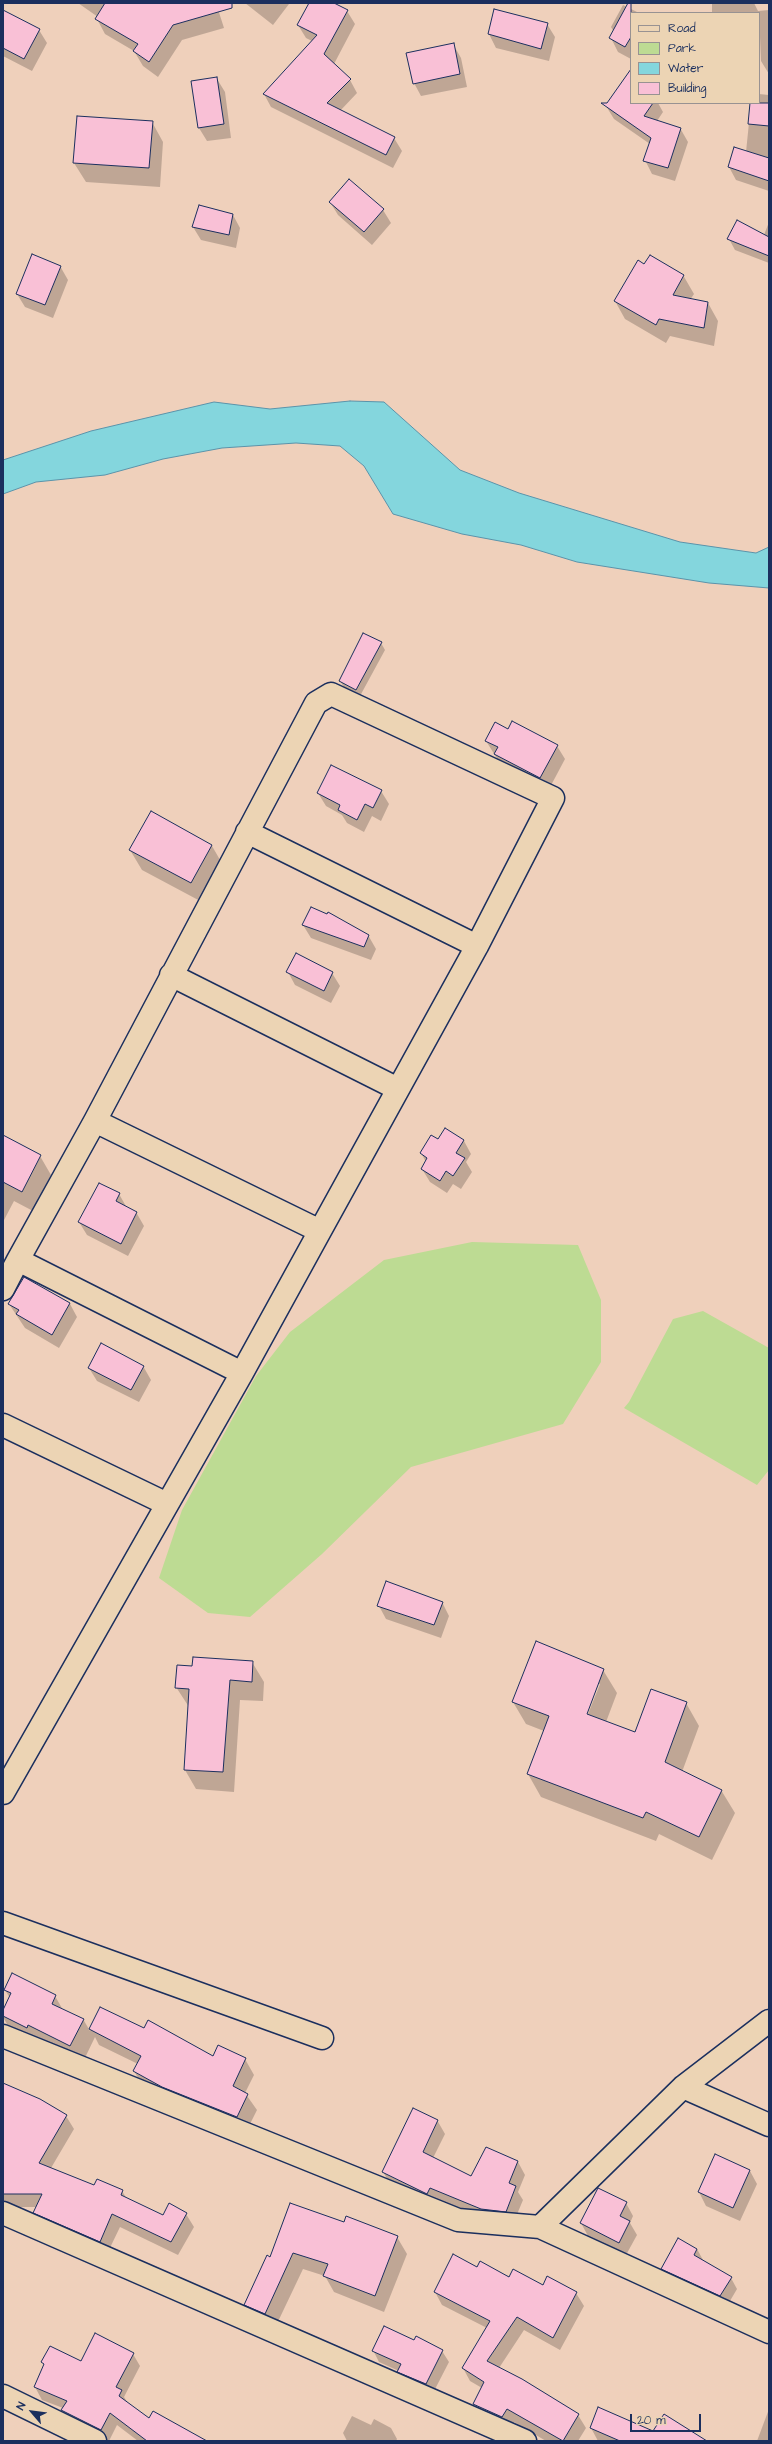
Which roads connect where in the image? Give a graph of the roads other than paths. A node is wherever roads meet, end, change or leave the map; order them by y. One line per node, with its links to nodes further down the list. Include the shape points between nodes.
1 (247, 832): 2 (street); 2 (street, via 316,703 331,694 553,798); 3 (street)
2 (477, 946): 4 (street)
3 (172, 975): 4 (street); 5 (street)
4 (398, 1089): 6 (street)
5 (95, 1121): 6 (street); 7 (street)
6 (320, 1231): 9 (street)
7 (18, 1260): 8 (street); 9 (street)
8 (3, 1289)
9 (242, 1372): 11 (street)
10 (3, 1425): 11 (street)
11 (167, 1504): 12 (street)
12 (3, 1793)
13 (3, 1924): 16 (street)
14 (769, 2021): 17 (street)
15 (3, 2036): 20 (street, via 458,2220)
16 (322, 2038)
17 (683, 2087): 18 (street); 20 (street)
18 (769, 2125)
19 (3, 2213): 24 (street)
20 (540, 2227): 21 (street)
21 (769, 2332)
22 (3, 2396): 23 (street)
23 (95, 2441)
24 (525, 2441)

